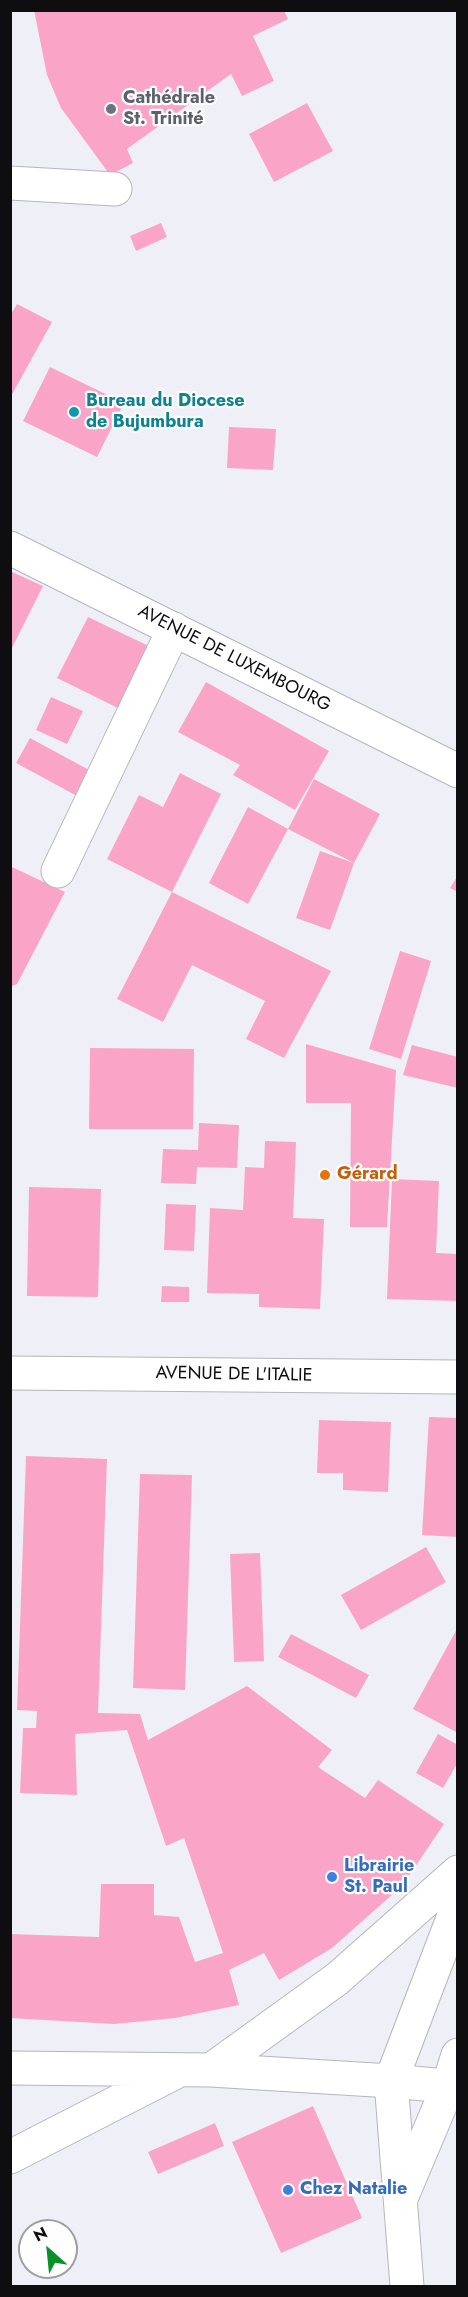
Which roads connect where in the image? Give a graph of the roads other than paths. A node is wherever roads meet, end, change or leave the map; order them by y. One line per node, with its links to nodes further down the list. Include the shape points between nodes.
1 (10, 183): 2 (street)
2 (115, 189)
3 (10, 548): 4 (street, AVENUE DE LUXEMBOURG)
4 (174, 629): 5 (street, AVENUE DE LUXEMBOURG); 6 (street)
5 (458, 771)
6 (58, 871)
7 (10, 1373): 8 (street, AVENUE DE L'ITALIE)
8 (458, 1377)
9 (458, 1872): 13 (street, via 337,1979)
10 (458, 1905): 15 (street)
11 (458, 2055): 16 (street)
12 (10, 2068): 14 (street)
13 (212, 2070): 14 (street); 15 (street)
14 (179, 2071): 17 (street)
15 (391, 2081): 16 (street); 18 (street)
16 (453, 2087): 18 (street)
17 (10, 2157)
18 (399, 2203): 19 (street)
19 (407, 2286)

